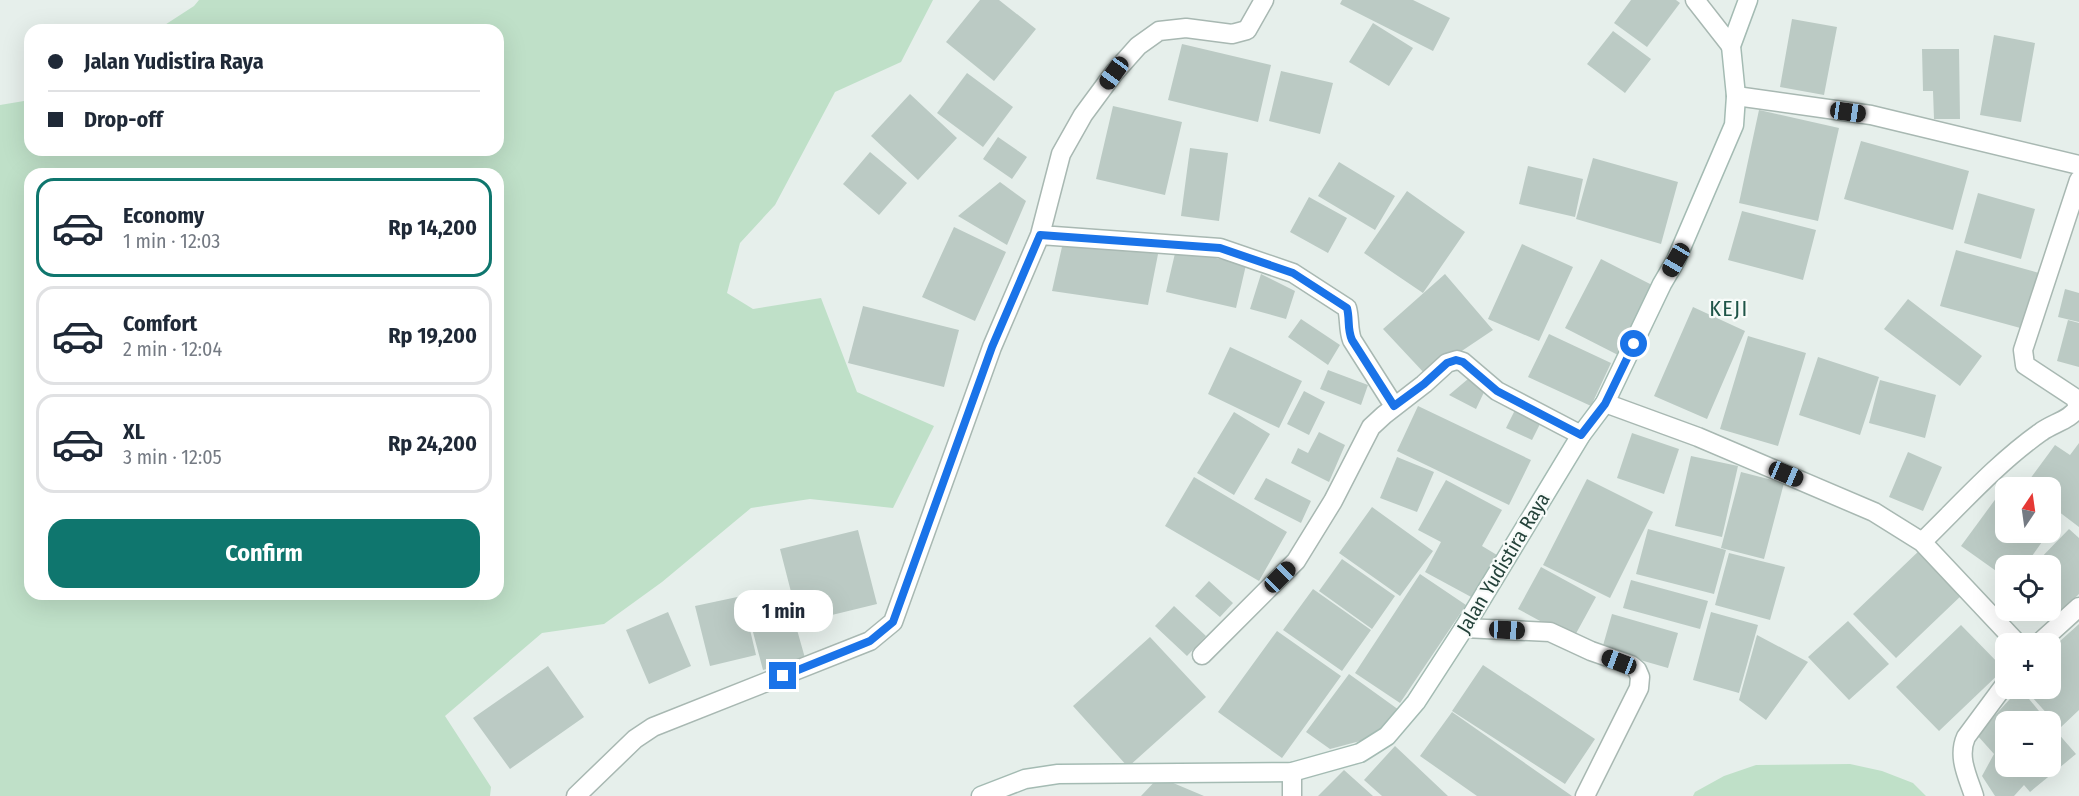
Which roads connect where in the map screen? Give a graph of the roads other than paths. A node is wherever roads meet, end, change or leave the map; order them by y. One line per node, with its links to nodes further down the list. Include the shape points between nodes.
1 (1264, 0): 8 (street, via 1247,30 1232,34 1186,28 1159,31 1138,46 1083,115 1061,154)
2 (1695, 0): 4 (street)
3 (1748, 0): 4 (street, Jalan Yudistira Raya)
4 (1731, 46): 5 (street, Jalan Yudistira Raya)
5 (1736, 96): 6 (street, via 1870,115); 9 (street, Jalan Yudistira Raya, via 1734,125 1690,230)
6 (2079, 165)
7 (2079, 180): 12 (street, via 2023,350 2025,365 2075,398 2078,407 2071,416 2051,424 2017,449)
8 (1040, 235): 10 (street, via 1220,248 1293,273 1347,308 1352,340); 20 (street, via 992,347 893,622 870,641 653,727 635,739)
9 (1605, 404): 11 (street, Jalan Yudistira Raya); 12 (street, via 1698,436 1874,512)
10 (1394, 406): 11 (street, via 1456,360 1497,391); 17 (street, via 1371,427 1296,561)
11 (1581, 435): 14 (street, Jalan Yudistira Raya)
12 (1922, 542): 15 (street)
13 (2079, 607): 16 (street)
14 (1464, 628): 19 (street, Jalan Yudistira Raya, via 1416,702 1387,736 1360,753); 23 (street, via 1550,632 1637,670 1639,688)
15 (2008, 633)
16 (2050, 633)
17 (1202, 655)
18 (1995, 698): 24 (street, via 1962,746)
19 (1292, 772): 21 (street, Jalan Yudistira Raya, via 1058,774 1025,779); 22 (street)
20 (576, 796)
21 (981, 796)
22 (1292, 796)
23 (1585, 796)
24 (1974, 796)

